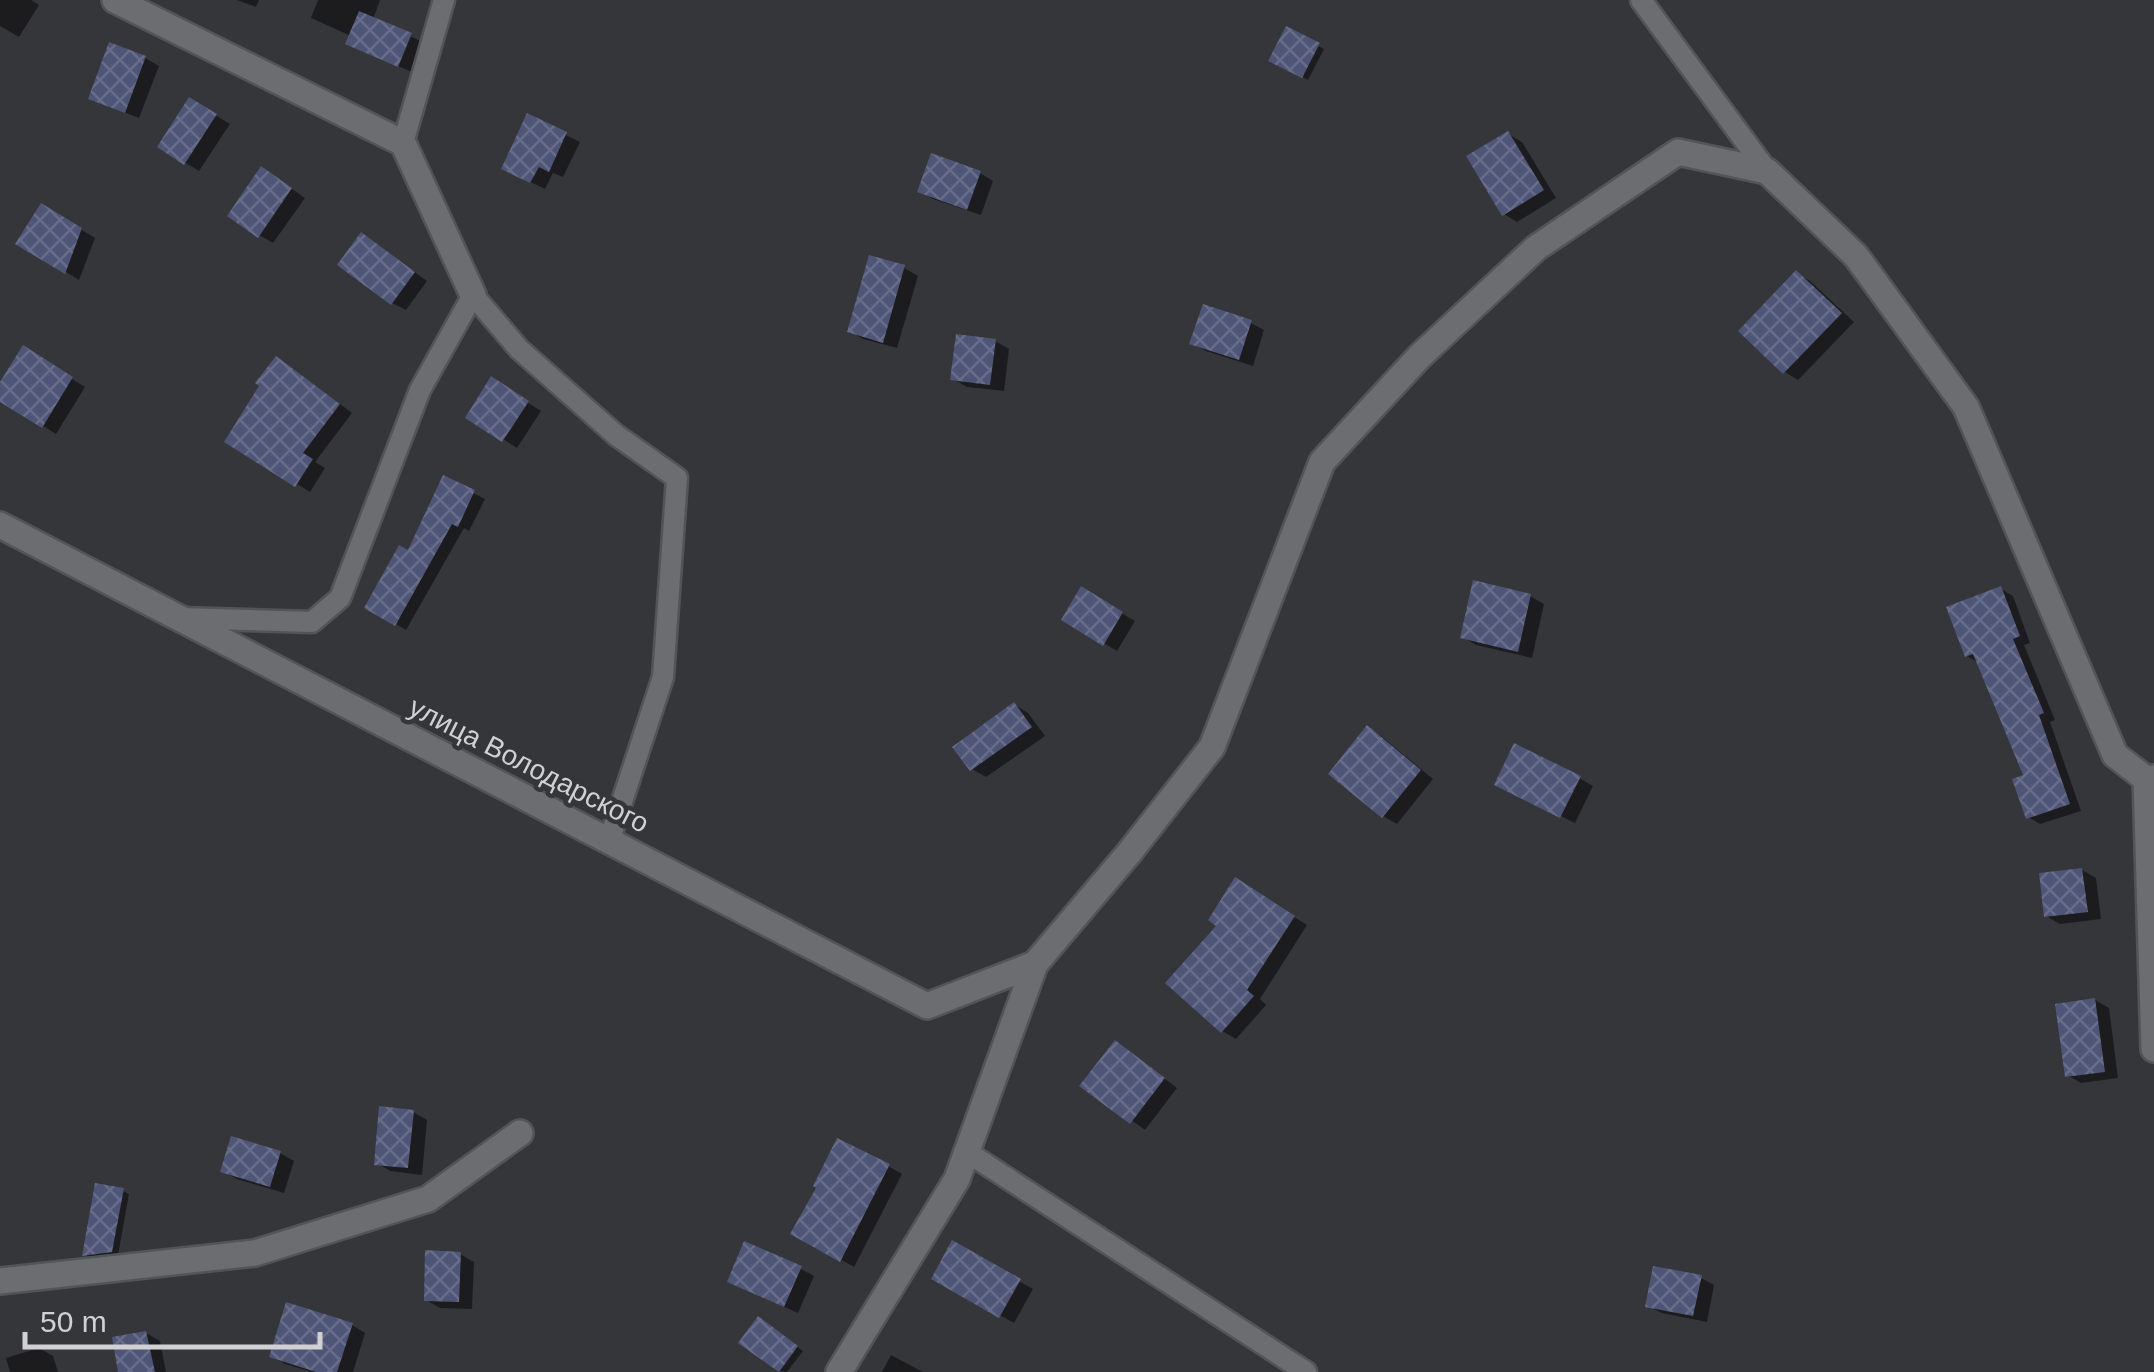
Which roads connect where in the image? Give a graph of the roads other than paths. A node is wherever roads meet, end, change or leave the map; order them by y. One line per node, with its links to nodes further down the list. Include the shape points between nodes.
1 (114, 0): 4 (street)
2 (444, 0): 4 (lane)
3 (1641, 0): 5 (lane)
4 (404, 143): 6 (street)
5 (1767, 171): 9 (street, via 1856,256 1966,408 2114,754); 11 (street, via 1678,152 1536,248 1419,357 1322,462 1212,747)
6 (472, 295): 8 (lane, via 420,390 340,598 312,622); 10 (lane, via 519,349 677,478 662,676)
7 (0, 525): 8 (street, улица Володарского)
8 (178, 618): 10 (street, улица Володарского)
9 (2150, 778): 12 (street)
10 (609, 841): 11 (street, улица Володарского, via 927,1006)
11 (1035, 964): 14 (street)
12 (2154, 1049)
13 (520, 1133): 15 (street, via 428,1198 255,1253)
14 (967, 1152): 16 (street, via 957,1180); 17 (lane)
15 (0, 1282)
16 (840, 1372)
17 (1306, 1372)

